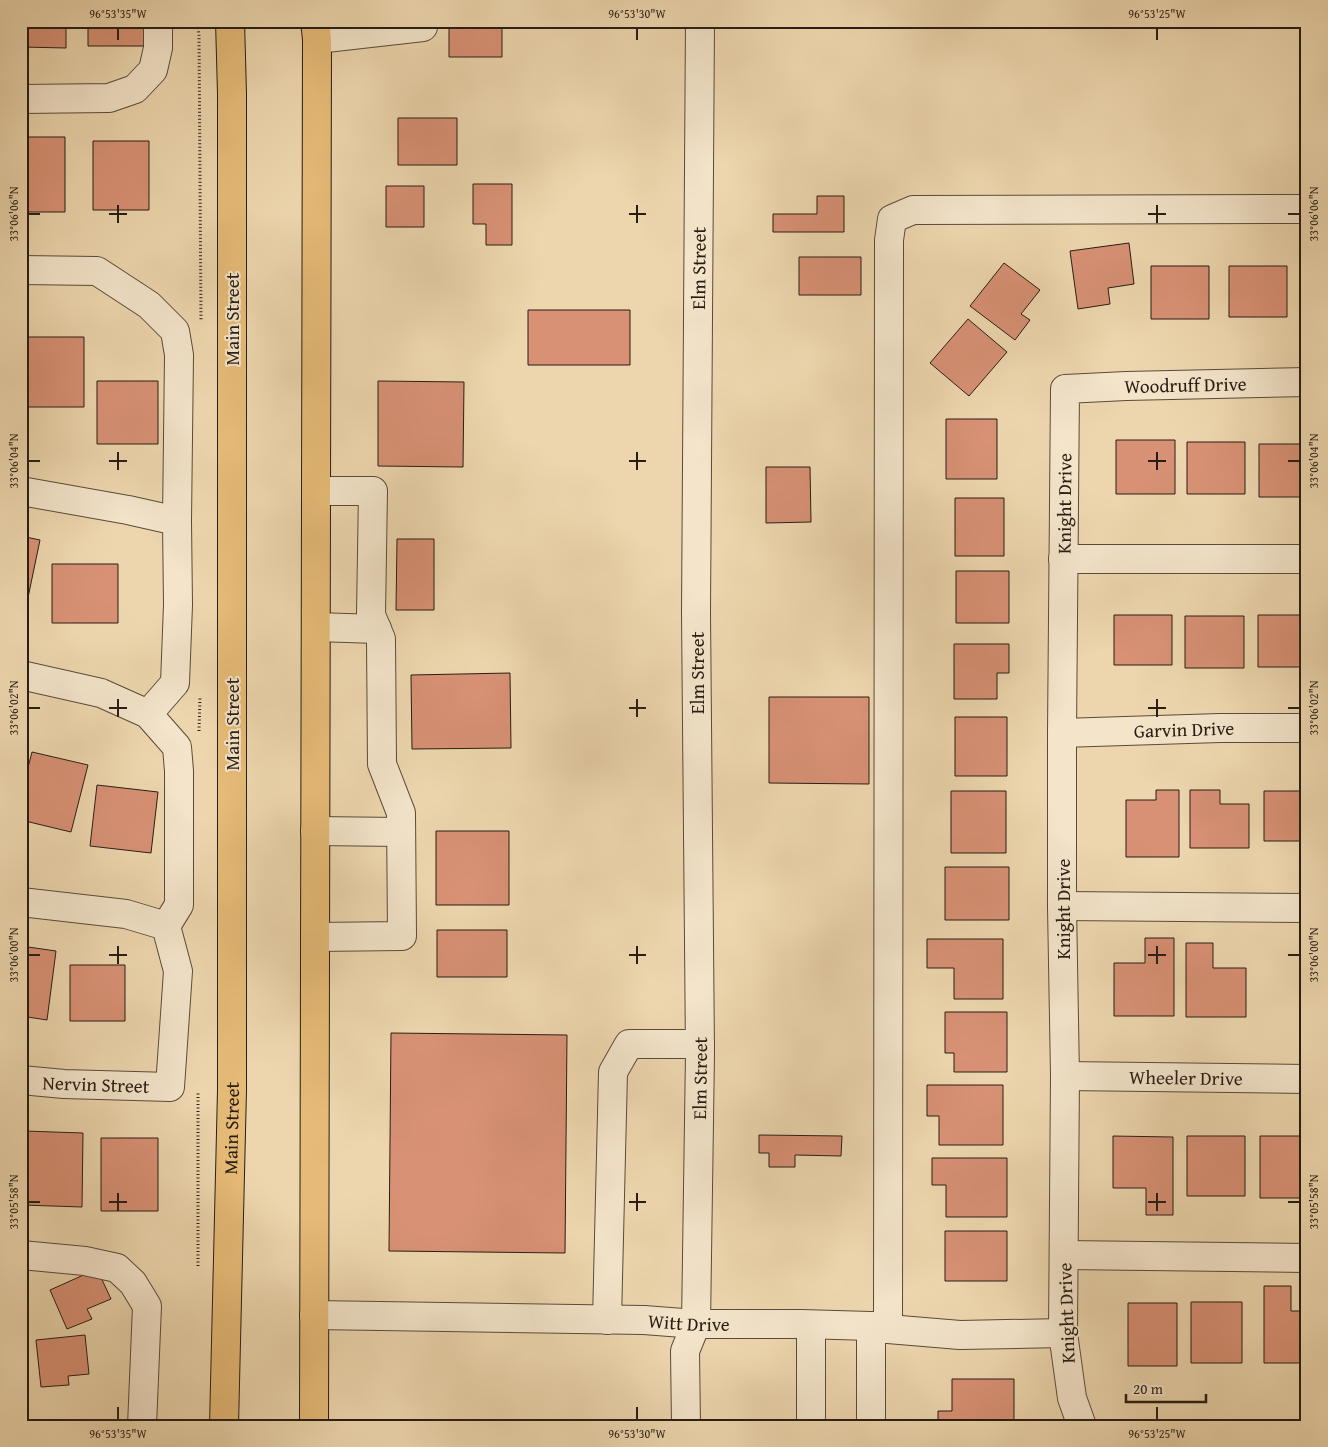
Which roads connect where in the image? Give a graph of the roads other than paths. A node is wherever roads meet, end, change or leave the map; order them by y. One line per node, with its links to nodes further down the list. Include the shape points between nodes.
1 (158, 21): 6 (street, via 158,48 153,70 135,89 109,98)
2 (230, 21): 43 (main road, Main Street, via 232,1090)
3 (422, 21): 5 (street, via 423,27)
4 (700, 21): 29 (street, Elm Street, via 696,603)
5 (316, 30): 12 (main road)
6 (21, 98)
7 (1307, 209): 40 (street, via 914,210 892,219 889,240)
8 (21, 270): 13 (street, via 98,270 150,305 175,331 179,355)
9 (1307, 382): 10 (street, Woodruff Drive)
10 (1065, 389): 14 (street, Knight Drive)
11 (21, 491): 13 (street)
12 (316, 491): 16 (main road); 17 (street, via 373,491 371,615)
13 (177, 521): 19 (street, via 175,683)
14 (1063, 559): 15 (street); 21 (street, Knight Drive)
15 (1307, 559)
16 (316, 627): 17 (street); 22 (main road)
17 (377, 629): 23 (street, via 381,639 382,764 401,813)
18 (21, 675): 19 (street, via 101,693)
19 (148, 714): 27 (street, via 177,747 179,905)
20 (1307, 728): 21 (street, Garvin Drive)
21 (1062, 733): 25 (street, Knight Drive)
22 (315, 831): 23 (street); 28 (main road)
23 (401, 832): 28 (street, via 402,936)
24 (21, 902): 27 (street, via 126,914)
25 (1062, 906): 26 (street); 30 (street, Knight Drive)
26 (1307, 908)
27 (166, 926): 32 (street, Nervin Street, via 178,971 170,1087)
28 (315, 937): 36 (main road)
29 (700, 1044): 37 (street, via 629,1044 613,1072); 38 (street, Elm Street)
30 (1065, 1076): 31 (street, Wheeler Drive); 34 (street, Knight Drive)
31 (1307, 1079)
32 (21, 1080)
33 (21, 1254): 42 (street, via 85,1260 117,1268 133,1283 147,1306)
34 (1064, 1255): 35 (street); 41 (street, Knight Drive)
35 (1307, 1258)
36 (314, 1315): 37 (street, Witt Drive); 44 (main road)
37 (607, 1320): 38 (street, Witt Drive)
38 (696, 1324): 39 (street, Witt Drive); 45 (street, via 685,1351)
39 (811, 1324): 40 (street, Witt Drive); 46 (street)
40 (880, 1328): 41 (street, Witt Drive, via 960,1335); 47 (street)
41 (1063, 1333): 48 (street, Knight Drive, via 1072,1398)
42 (142, 1426)
43 (224, 1426)
44 (314, 1426)
45 (686, 1426)
46 (811, 1426)
47 (871, 1426)
48 (1082, 1426)

